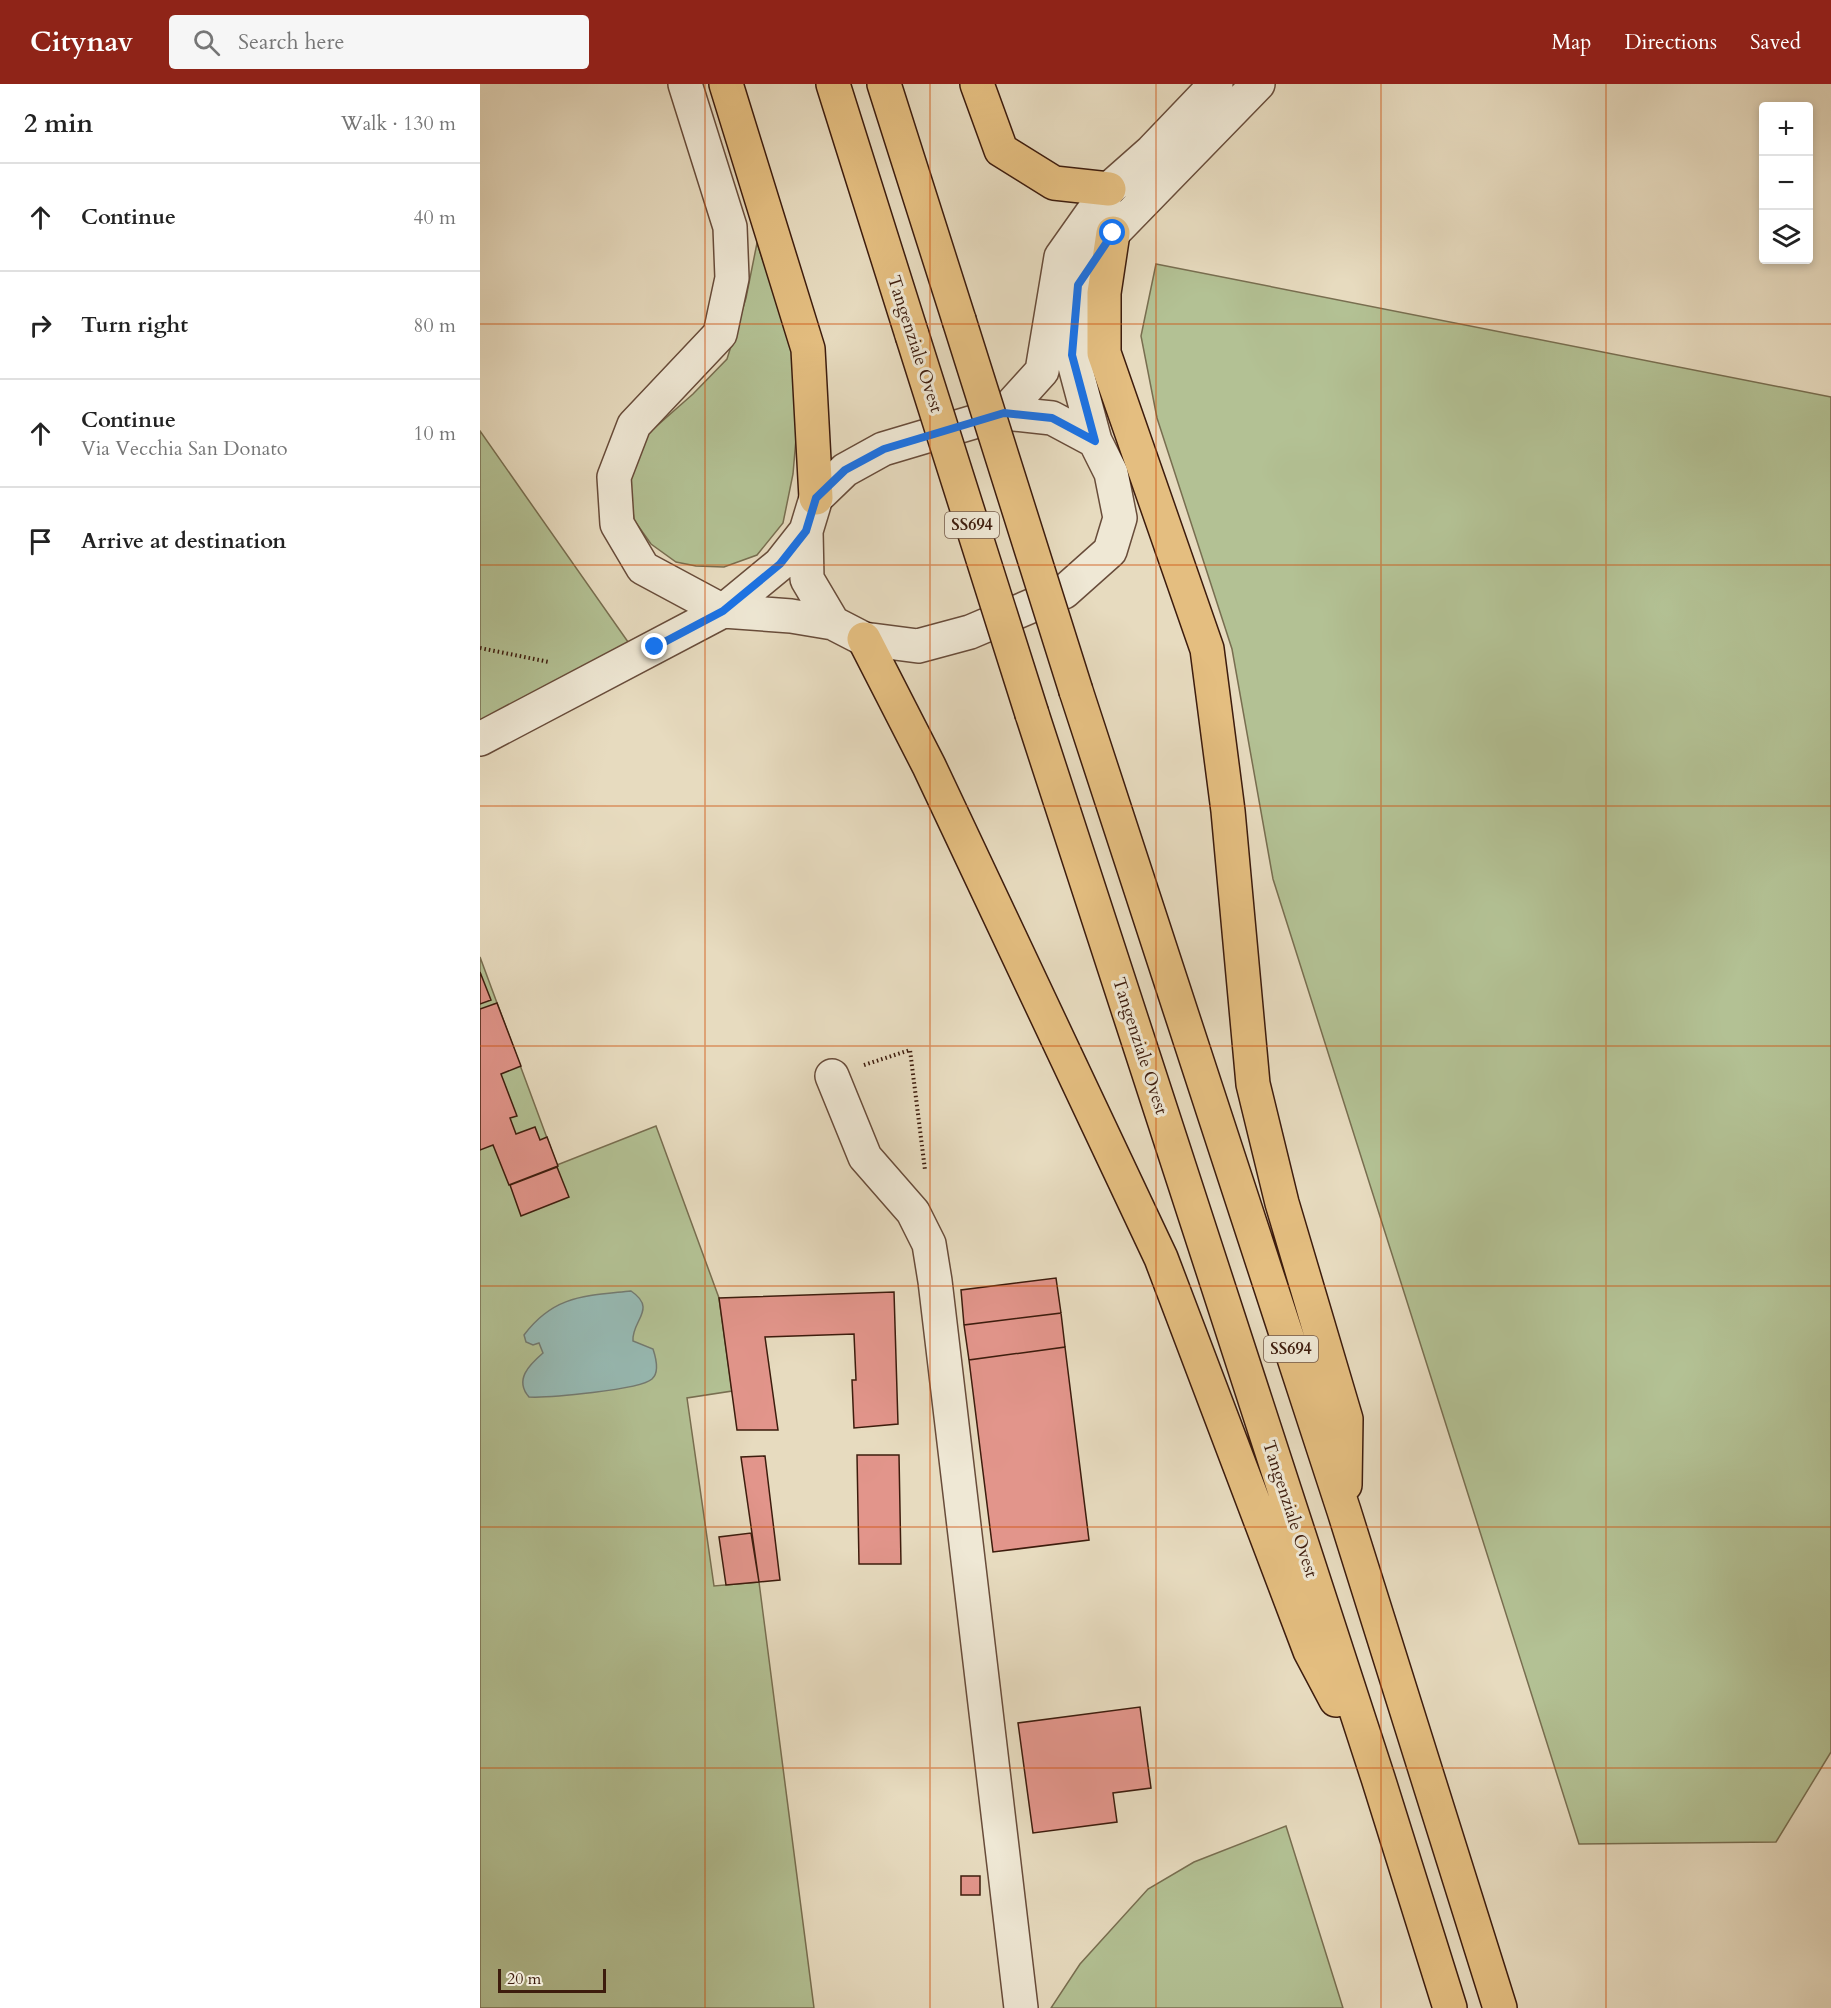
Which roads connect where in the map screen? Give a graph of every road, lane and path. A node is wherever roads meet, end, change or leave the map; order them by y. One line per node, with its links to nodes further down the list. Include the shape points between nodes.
1 (685, 84): 14 (street, via 730,227 732,278 720,334 634,425 614,477 617,524 643,568)
2 (726, 84): 12 (highway, via 808,350)
3 (833, 84): 23 (highway, Tangenziale Ovest / SS694, bridge, via 1032,714)
4 (884, 84): 22 (highway, SS694, bridge, via 1076,691)
5 (978, 84): 8 (highway, via 1002,150 1054,183)
6 (1216, 84): 8 (street)
7 (1258, 84): 9 (street)
8 (1109, 189): 10 (street, via 1061,257 1042,371)
9 (1113, 233): 11 (street, via 1078,285 1072,355); 22 (highway, via 1104,293 1104,353 1207,649 1228,811 1253,1084 1282,1203 1346,1419)
10 (1004, 413): 11 (street, via 1052,418); 12 (street, via 884,449 845,470)
11 (1095, 441): 16 (street, via 1111,473 1120,518 1110,551 1064,592 970,632 918,646)
12 (816, 498): 13 (street)
13 (806, 531): 14 (street, via 780,564); 15 (street, via 807,579)
14 (723, 611): 15 (street); 18 (street)
15 (833, 623): 16 (street)
16 (864, 639): 23 (highway, via 929,766 1161,1258 1310,1651)
17 (480, 648): 18 (path, via 561,665)
18 (595, 678): 19 (street)
19 (480, 739)
20 (832, 1076): 21 (path, via 910,1050); 24 (street, via 865,1157 913,1212 929,1244)
21 (925, 1172)
22 (1344, 1511): 26 (highway, SS694)
23 (1378, 1778): 25 (highway, Tangenziale Ovest / SS694)
24 (1021, 2008)
25 (1450, 2008)
26 (1500, 2008)

